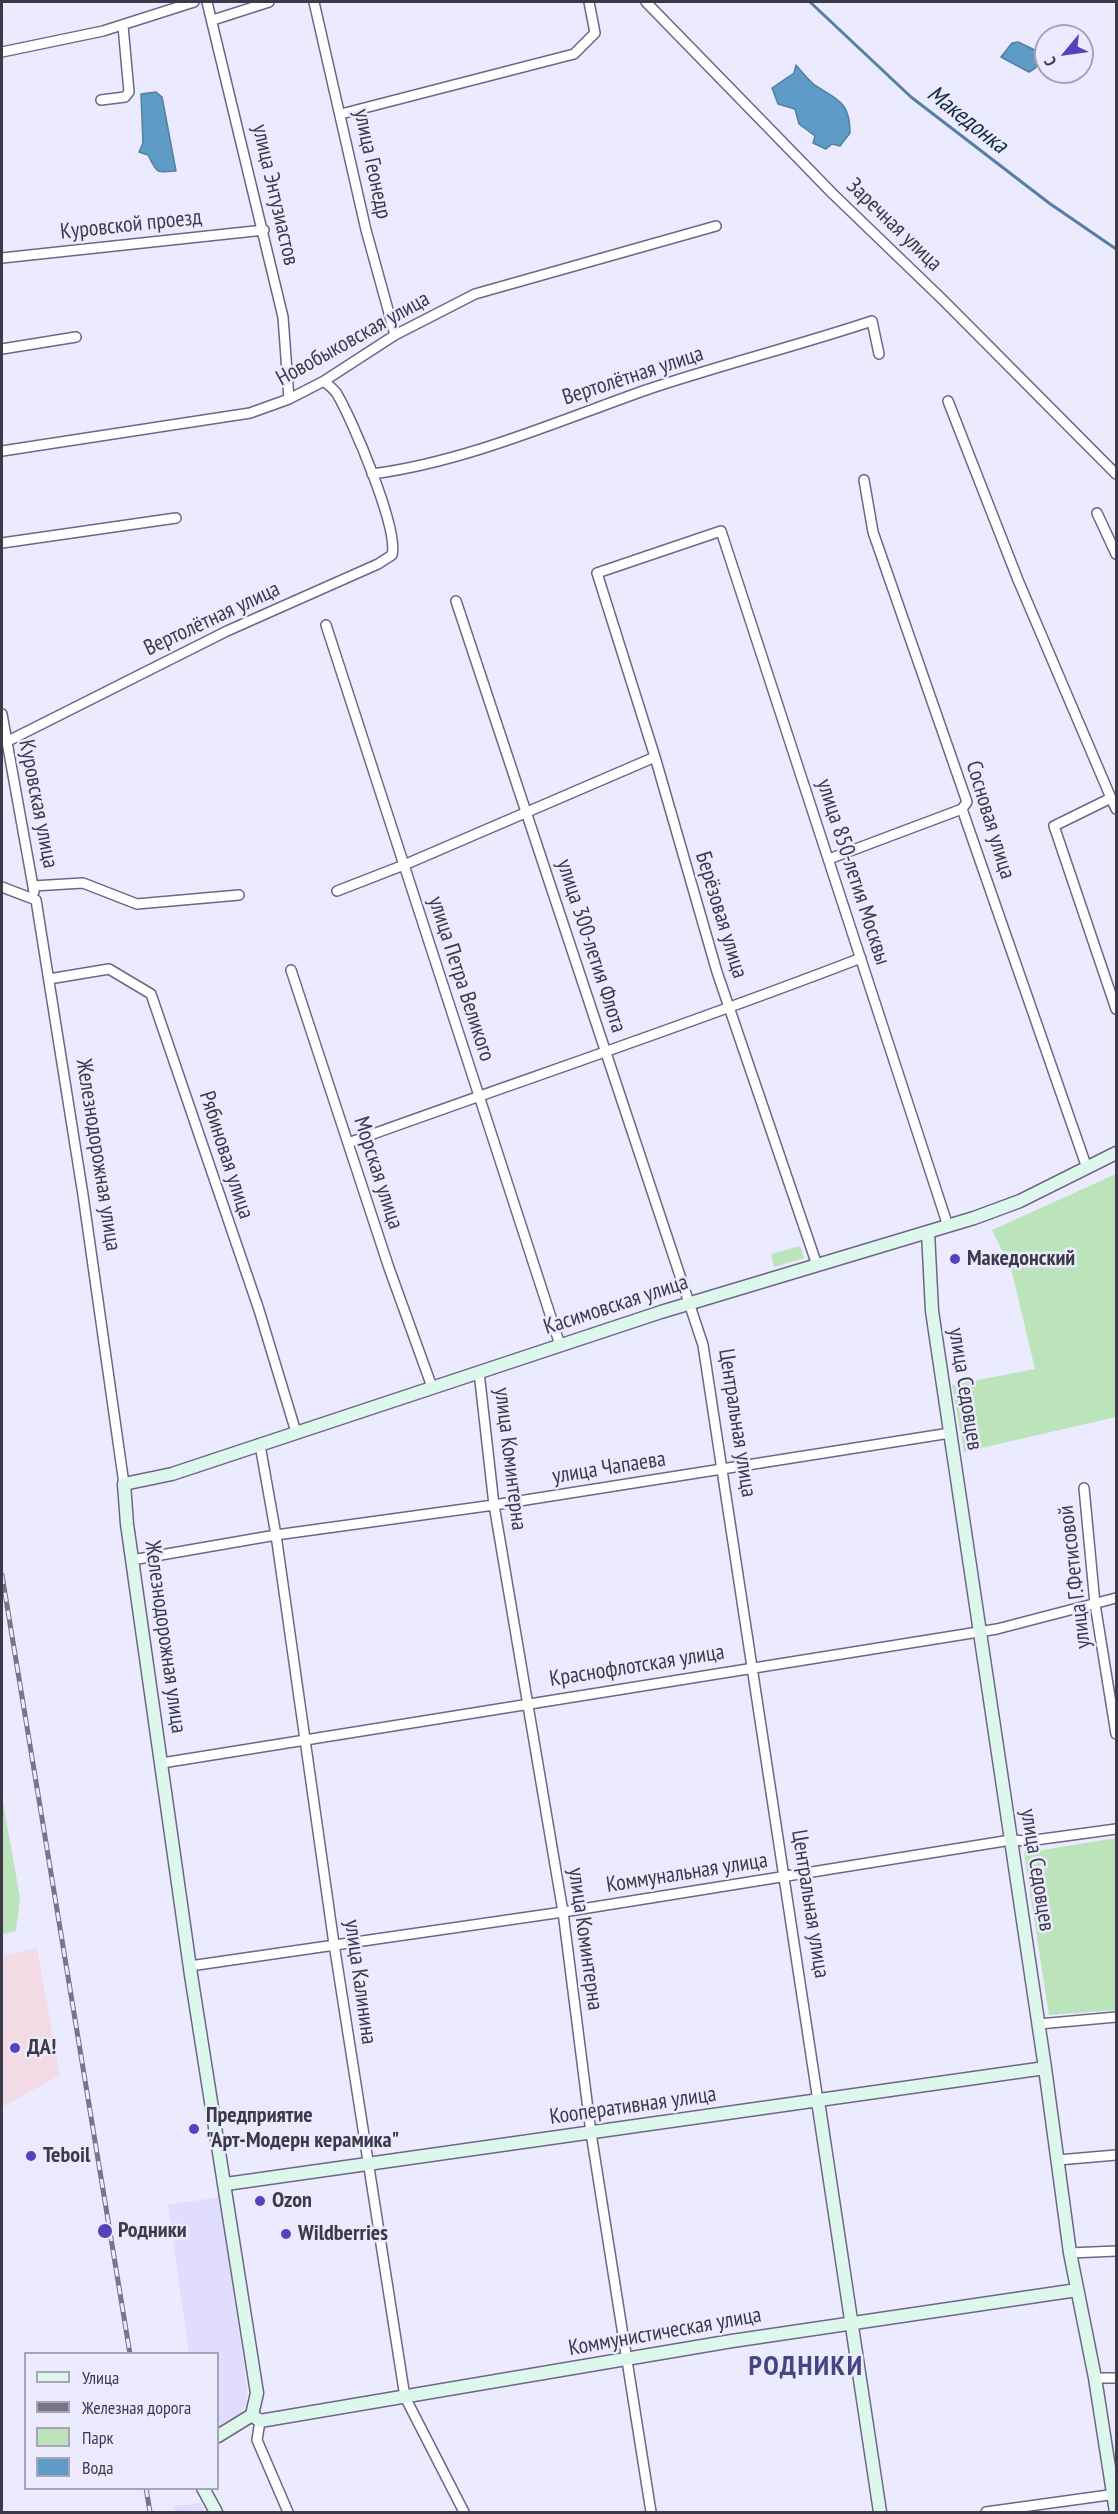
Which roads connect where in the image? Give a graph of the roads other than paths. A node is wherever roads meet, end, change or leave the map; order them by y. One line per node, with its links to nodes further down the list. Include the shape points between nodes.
1 (194, 2): 8 (street)
2 (207, 2): 7 (street, улица Энтузиастов)
3 (269, 2): 7 (street)
4 (314, 2): 11 (street, улица Геонедр)
5 (589, 2): 11 (street, via 595,33 574,54)
6 (646, 2): 24 (street, Заречная улица)
7 (213, 20): 13 (street, улица Энтузиастов)
8 (123, 26): 9 (street); 10 (street, via 129,92 125,97)
9 (2, 52)
10 (101, 100)
11 (341, 114): 15 (street, улица Геонедр, via 366,230)
12 (716, 226): 15 (street, Новобыковская улица, via 475,294)
13 (264, 230): 14 (street, Куровской проезд); 20 (street, улица Энтузиастов, via 283,317)
14 (2, 258)
15 (395, 334): 19 (street, Новобыковская улица)
16 (76, 337): 17 (street)
17 (2, 349)
18 (879, 354): 23 (street, Вертолётная улица, via 872,321 658,386 450,458)
19 (324, 381): 20 (street, Новобыковская улица); 23 (street, Вертолётная улица, via 336,392)
20 (289, 399): 22 (street, Новобыковская улица, via 250,413)
21 (948, 401): 36 (street, via 1018,580)
22 (2, 451)
23 (372, 474): 34 (street, Вертолётная улица, via 393,548 389,558 227,631)
24 (1116, 474)
25 (864, 480): 37 (street, Сосновая улица, via 873,532 967,802)
26 (1097, 513): 30 (street)
27 (176, 518): 29 (street)
28 (721, 531): 35 (street, Берёзовая улица, via 597,573); 40 (street, улица 850-летия Москвы)
29 (2, 543)
30 (1116, 554)
31 (456, 601): 39 (street, улица 300-летия Флота)
32 (326, 625): 41 (street, улица Петра Великого)
33 (2, 714): 34 (street, Куровская улица)
34 (6, 742): 43 (street, Куровская улица)
35 (655, 757): 39 (street); 50 (street, Берёзовая улица)
36 (1111, 798): 38 (street); 51 (street, via 1054,826)
37 (962, 808): 40 (street); 56 (street, Сосновая улица)
38 (1116, 809)
39 (525, 811): 41 (street); 52 (street, улица 300-летия Флота)
40 (829, 859): 47 (street, улица 850-летия Москвы)
41 (404, 866): 44 (street); 53 (street, улица Петра Великого)
42 (2, 886): 46 (street)
43 (33, 886): 45 (street, via 83,882 137,904); 46 (street, Куровская улица)
44 (337, 891)
45 (239, 895)
46 (36, 900): 49 (street, Железнодорожная улица)
47 (861, 958): 50 (street); 57 (street, улица 850-летия Москвы)
48 (291, 970): 54 (street, Морская улица)
49 (49, 979): 64 (street, Рябиновая улица, via 109,969 151,994 259,1310); 68 (street, Железнодорожная улица)
50 (729, 1009): 52 (street); 59 (street, Берёзовая улица)
51 (1116, 1009)
52 (605, 1051): 53 (street); 60 (street, улица 300-летия Флота)
53 (478, 1095): 54 (street); 61 (street, улица Петра Великого)
54 (348, 1143): 63 (street, Морская улица)
55 (1116, 1153): 56 (street, Касимовская улица)
56 (1087, 1168): 57 (street, Касимовская улица, via 1020,1201)
57 (948, 1226): 58 (street, Касимовская улица)
58 (928, 1232): 59 (street, Касимовская улица); 65 (street, улица Седовцев, via 932,1311)
59 (817, 1265): 60 (street, Касимовская улица)
60 (690, 1303): 61 (street, Касимовская улица); 67 (street, Центральная улица, via 704,1346)
61 (560, 1345): 62 (street, Касимовская улица)
62 (479, 1372): 63 (street, Касимовская улица); 70 (street, улица Коминтерна)
63 (432, 1387): 64 (street, Касимовская улица)
64 (296, 1432): 66 (street, Касимовская улица)
65 (950, 1433): 67 (street, улица Чапаева); 75 (street, улица Седовцев)
66 (260, 1445): 68 (street, Касимовская улица, via 172,1474); 71 (street, улица Калинина)
67 (724, 1469): 70 (street, улица Чапаева); 76 (street, Центральная улица)
68 (124, 1484): 72 (street, Железнодорожная улица)
69 (1084, 1488): 74 (street, улица Г.Фетисовой)
70 (494, 1505): 71 (street, улица Чапаева); 77 (street, улица Коминтерна)
71 (276, 1535): 72 (street, улица Чапаева); 79 (street, улица Калинина)
72 (132, 1560): 80 (street, Железнодорожная улица)
73 (1116, 1599): 74 (street, Краснофлотская улица)
74 (1095, 1604): 75 (street, Краснофлотская улица); 78 (street, улица Г.Фетисовой)
75 (980, 1631): 76 (street, Краснофлотская улица); 82 (street, улица Седовцев)
76 (753, 1669): 77 (street, Краснофлотская улица); 83 (street, Центральная улица)
77 (526, 1703): 79 (street, Краснофлотская улица); 84 (street, улица Коминтерна)
78 (1116, 1734)
79 (307, 1740): 80 (street, Краснофлотская улица); 85 (street, улица Калинина)
80 (162, 1763): 86 (street, Железнодорожная улица)
81 (1116, 1829): 82 (street, Коммунальная улица)
82 (1011, 1840): 83 (street, Коммунальная улица); 88 (street, улица Седовцев)
83 (785, 1878): 84 (street, Коммунальная улица); 90 (street, Центральная улица)
84 (563, 1912): 85 (street, Коммунальная улица); 91 (street, улица Коминтерна)
85 (334, 1944): 86 (street, Коммунальная улица); 94 (street, улица Калинина)
86 (190, 1966): 95 (street, Железнодорожная улица)
87 (1116, 2017): 88 (street)
88 (1039, 2024): 89 (street, улица Седовцев)
89 (1045, 2068): 90 (street, Кооперативная улица); 93 (street, улица Седовцев)
90 (818, 2101): 91 (street, Кооперативная улица); 99 (street, Центральная улица)
91 (591, 2133): 94 (street, Кооперативная улица); 100 (street, улица Коминтерна)
92 (1116, 2155): 93 (street)
93 (1058, 2160): 97 (street, улица Седовцев)
94 (367, 2164): 95 (street, Кооперативная улица); 103 (street, улица Калинина)
95 (226, 2184): 104 (street, Железнодорожная улица, via 257,2393)
96 (1116, 2251): 97 (street)
97 (1070, 2253): 98 (street, улица Седовцев)
98 (1077, 2290): 99 (street, Коммунистическая улица); 101 (street, улица Седовцев)
99 (851, 2324): 100 (street, Коммунистическая улица); 112 (street, Центральная улица)
100 (628, 2360): 103 (street, Коммунистическая улица); 111 (street, улица Коминтерна)
101 (1095, 2378): 102 (street); 107 (street, улица Седовцев)
102 (1116, 2378)
103 (405, 2397): 104 (street, Коммунистическая улица); 110 (street, улица Калинина)
104 (256, 2418): 105 (street); 109 (street, Железнодорожная улица, via 256,2440)
105 (219, 2436)
106 (204, 2490): 108 (street)
107 (1115, 2495): 113 (street); 114 (street, улица Седовцев)
108 (216, 2512)
109 (288, 2512)
110 (464, 2512)
111 (651, 2512)
112 (880, 2512)
113 (986, 2512)
114 (1116, 2512)

